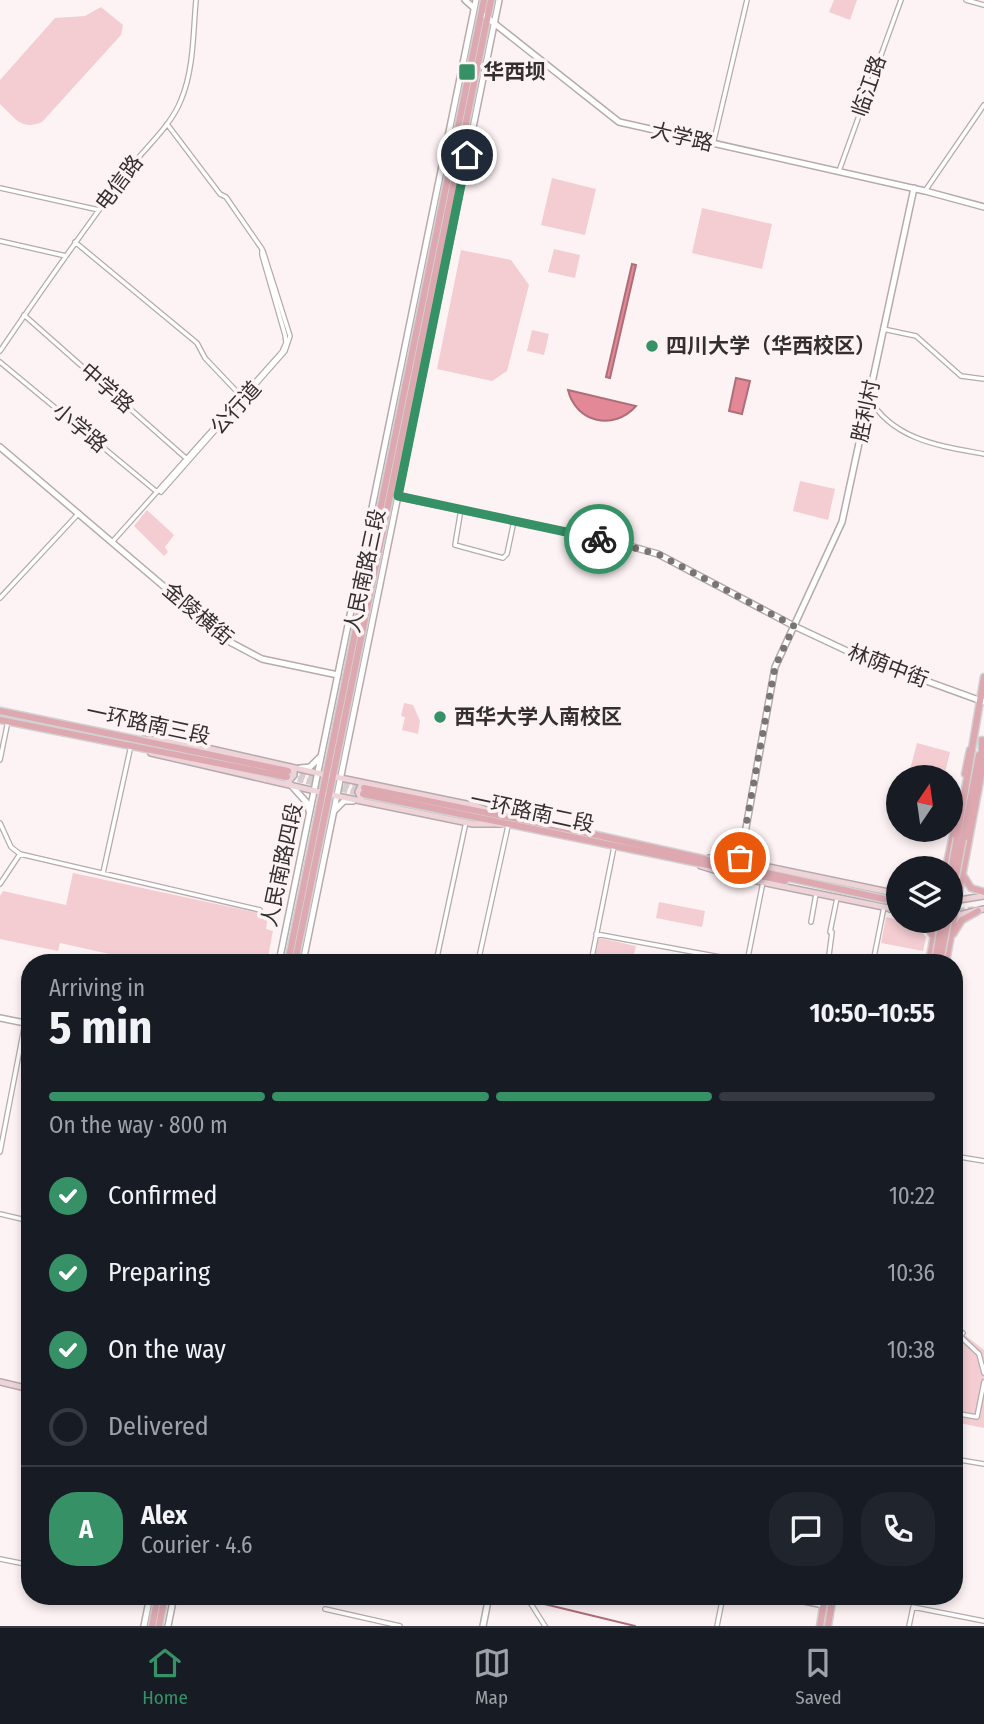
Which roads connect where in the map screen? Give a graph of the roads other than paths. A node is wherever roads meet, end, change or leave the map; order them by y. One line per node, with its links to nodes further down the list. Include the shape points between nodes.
1 (196, 0): 15 (street, 电信路, via 190,74 181,102)
2 (465, 0): 11 (street, 大学路)
3 (476, 0): 11 (street, 人民南路三段)
4 (484, 0): 12 (main road, 人民南路三段)
5 (491, 0): 12 (main road, 人民南路三段)
6 (499, 0): 13 (street, 人民南路三段)
7 (747, 0): 16 (street)
8 (901, 0): 17 (street, 临江路)
9 (966, 0): 10 (street)
10 (984, 5)
11 (474, 8): 12 (street, 大学路); 36 (street, 人民南路三段)
12 (484, 16): 13 (street, 大学路); 38 (main road, 人民南路三段)
13 (494, 24): 16 (street, 大学路, via 612,119); 38 (street, 人民南路三段)
14 (984, 105): 20 (street)
15 (167, 124): 22 (street, 电信路); 31 (street, 公行道, via 262,249 290,336 285,351)
16 (713, 145): 17 (street, 大学路)
17 (838, 173): 19 (street, 大学路)
18 (0, 188): 22 (street)
19 (914, 188): 20 (street, 大学路); 27 (street, 胜利村)
20 (925, 191): 21 (street, 大学路)
21 (984, 207)
22 (99, 210): 24 (street, 电信路)
23 (0, 241): 25 (street)
24 (75, 242): 25 (street, 电信路); 31 (street, via 197,343)
25 (66, 256): 26 (street, 电信路)
26 (24, 315): 28 (street, 电信路); 35 (street, 中学路)
27 (883, 329): 30 (street, via 916,337 961,376); 32 (street, 胜利村)
28 (0, 351)
29 (0, 362): 37 (street, 小学路)
30 (984, 380)
31 (243, 398): 35 (street, 公行道)
32 (869, 398): 34 (street, via 883,418 910,436); 44 (street, 胜利村, via 842,522)
33 (0, 447): 40 (street, 金陵横街)
34 (984, 454)
35 (188, 460): 37 (street, 公行道)
36 (376, 491): 38 (street, 林荫中街); 45 (street, 人民南路三段)
37 (158, 493): 42 (street, 公行道)
38 (390, 494): 39 (street, 林荫中街); 57 (street, 人民南路三段); 61 (main road, 人民南路三段)
39 (461, 509): 41 (street, 林荫中街); 41 (street, via 454,545 503,558)
40 (79, 513): 42 (street, 金陵横街); 43 (street)
41 (514, 521): 44 (street, 林荫中街, via 658,554)
42 (114, 542): 45 (street, 金陵横街, via 235,645 262,659)
43 (0, 598)
44 (794, 626): 47 (street, 林荫中街, via 860,657); 78 (street, 胜利村, via 775,667)
45 (338, 676): 55 (street, 人民南路三段)
46 (984, 677): 47 (main road)
47 (982, 701): 52 (main road)
48 (0, 710): 60 (main road, 一环路南三段)
49 (0, 720): 50 (main road, 一环路南三段)
50 (8, 721): 54 (main road, 一环路南三段); 56 (street)
51 (984, 731): 53 (main road)
52 (973, 738): 67 (main road); 73 (main road)
53 (982, 740): 71 (main road); 75 (main road, via 982,770)
54 (129, 748): 60 (main road, 一环路南三段); 81 (street)
55 (322, 754): 58 (street, via 310,767); 59 (street, 人民南路三段)
56 (0, 760)
57 (343, 765): 61 (street, 人民南路三段); 62 (street)
58 (300, 768): 59 (main road); 60 (main road)
59 (318, 774): 61 (main road); 63 (street, 人民南路四段)
60 (288, 777): 63 (main road); 66 (street)
61 (333, 777): 62 (main road); 63 (main road); 63 (street, 人民南路四段)
62 (352, 781): 64 (main road)
63 (326, 793): 64 (main road); 65 (street, 人民南路四段); 66 (street, 人民南路四段); 101 (main road, 人民南路四段); 102 (main road, 人民南路四段)
64 (362, 793): 65 (street); 68 (main road); 70 (main road, 一环路南二段); 76 (main road, 一环路南二段, via 503,816)
65 (333, 813): 103 (street, 人民南路四段)
66 (310, 814): 100 (street, 人民南路四段)
67 (963, 819)
68 (466, 822): 70 (main road); 104 (street)
69 (0, 823): 74 (street, via 11,847)
70 (504, 825): 72 (main road, 一环路南二段); 105 (street)
71 (963, 826)
72 (614, 847): 79 (main road, 一环路南二段); 97 (street)
73 (950, 851): 75 (main road, via 950,860 956,864 962,863); 77 (main road)
74 (20, 854): 81 (street); 83 (street)
75 (966, 854): 80 (main road)
76 (694, 856): 78 (main road); 89 (main road, 一环路南二段)
77 (949, 856)
78 (740, 861): 84 (main road)
79 (695, 864): 82 (main road); 89 (main road, 一环路南二段)
80 (963, 872): 86 (main road, via 968,886)
81 (103, 873): 91 (street)
82 (763, 882): 85 (main road); 108 (street)
83 (0, 884)
84 (886, 893)
85 (816, 894): 88 (main road); 93 (street)
86 (984, 894): 87 (main road)
87 (963, 899)
88 (832, 900): 89 (main road); 109 (street)
89 (885, 904): 110 (street)
90 (981, 910): 92 (main road); 99 (main road, via 962,920)
91 (260, 911)
92 (963, 915)
93 (811, 922)
94 (939, 933): 112 (main road, bridge)
95 (947, 933): 113 (main road, bridge)
96 (952, 933): 99 (main road)
97 (596, 934): 106 (street); 107 (street)
98 (934, 935): 111 (main road)
99 (950, 939): 114 (main road)
100 (281, 954)
101 (290, 954)
102 (296, 954)
103 (305, 954)
104 (438, 954)
105 (480, 954)
106 (592, 954)
107 (704, 954)
108 (749, 954)
109 (829, 954)
110 (875, 954)
111 (930, 954)
112 (938, 954)
113 (940, 954)
114 (947, 954)
115 (0, 1018): 116 (street)
116 (21, 1022)
117 (21, 1056): 118 (street)
118 (0, 1152)
119 (963, 1158): 120 (street)
120 (984, 1161)
121 (0, 1214): 122 (street)
122 (21, 1219)
123 (963, 1339): 124 (street, via 979,1354)
124 (984, 1373)
125 (0, 1382): 127 (main road)
126 (984, 1382): 128 (street, via 977,1417)
127 (21, 1386)
128 (963, 1415)
129 (963, 1460): 130 (street)
130 (984, 1464)
131 (0, 1559): 132 (street)
132 (21, 1564)
133 (148, 1605): 144 (street)
134 (156, 1605): 145 (main road)
135 (164, 1605): 146 (main road)
136 (172, 1605): 147 (street)
137 (487, 1605): 149 (street)
138 (532, 1605): 150 (street)
139 (721, 1605): 151 (street)
140 (824, 1605): 152 (main road)
141 (832, 1605): 153 (main road)
142 (324, 1609): 148 (street)
143 (984, 1621): 154 (street, via 914,1607)
144 (144, 1626)
145 (152, 1626)
146 (159, 1626)
147 (168, 1626)
148 (400, 1626)
149 (483, 1626)
150 (545, 1626)
151 (717, 1626)
152 (820, 1626)
153 (828, 1626)
154 (909, 1626)

